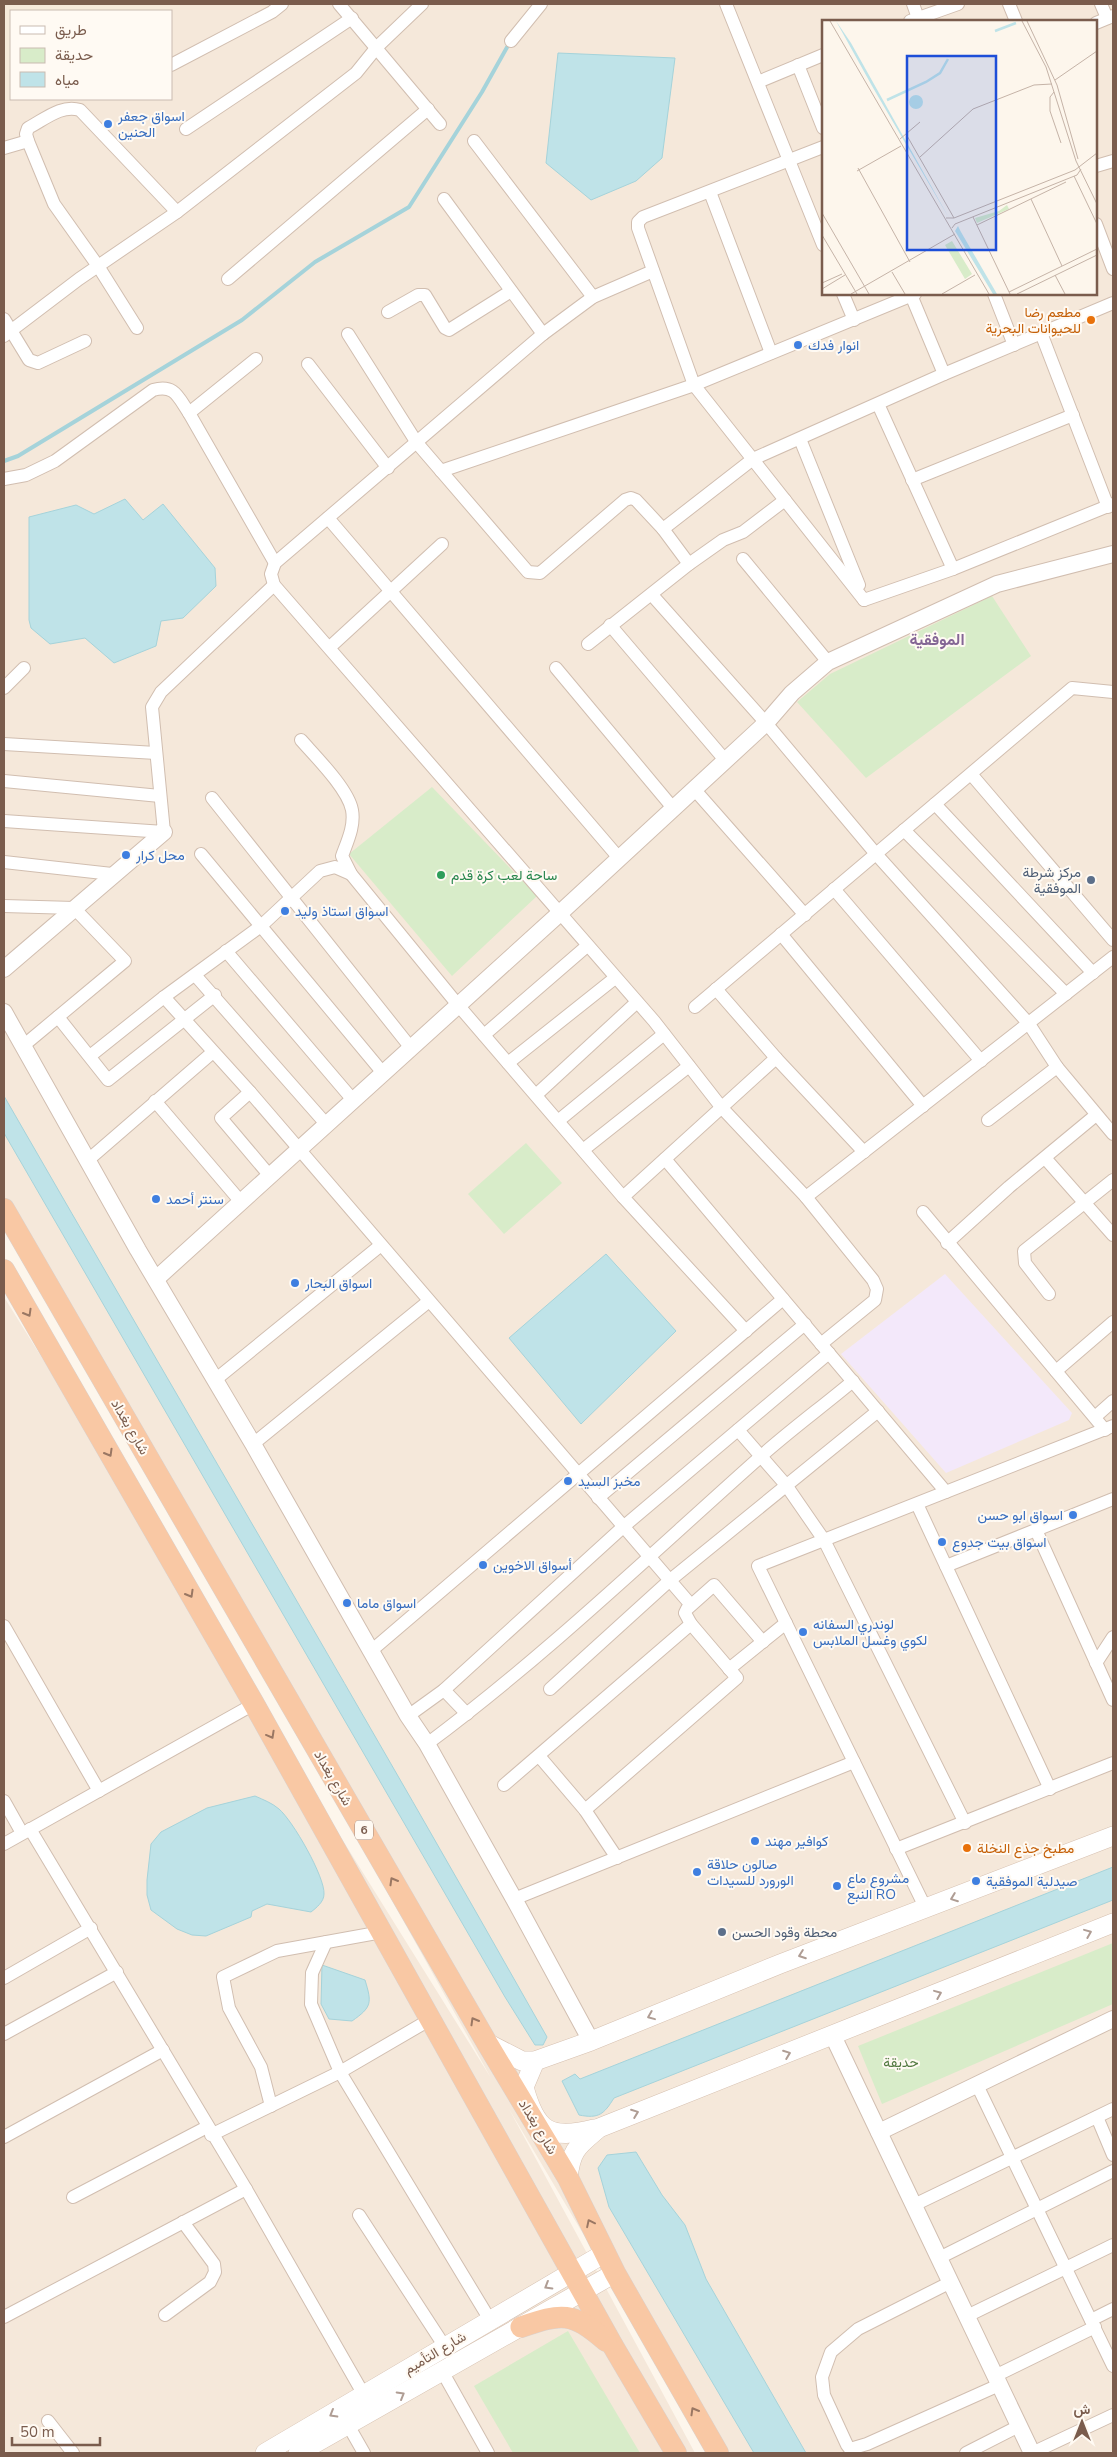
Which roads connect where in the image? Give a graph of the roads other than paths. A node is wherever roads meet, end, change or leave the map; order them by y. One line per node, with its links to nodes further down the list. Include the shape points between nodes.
1 (282, 4): 17 (street, via 264,17)
2 (339, 4): 10 (street)
3 (422, 4): 15 (street)
4 (541, 4): 14 (street)
5 (726, 4): 19 (street)
6 (913, 4): 12 (street)
7 (958, 4): 12 (street)
8 (1009, 4): 13 (street)
9 (1101, 4): 11 (street)
10 (352, 18): 15 (street); 23 (street)
11 (1105, 19)
12 (914, 20)
13 (1016, 20)
14 (511, 41)
15 (377, 47): 20 (street); 33 (street, via 356,73)
16 (822, 55): 18 (street)
17 (172, 65)
18 (798, 65): 19 (street); 22 (street)
19 (758, 82): 28 (street)
20 (428, 109): 21 (street); 39 (street)
21 (440, 124)
22 (822, 125)
23 (186, 129)
24 (28, 141): 27 (street); 33 (street, via 28,128 62,110 80,110); 36 (street, via 54,204)
25 (474, 141): 44 (street)
26 (822, 147): 28 (street)
27 (4, 148)
28 (789, 161): 31 (street); 35 (street)
29 (1113, 161): 30 (street)
30 (1097, 166)
31 (710, 192): 38 (street, via 642,217 638,222); 56 (street)
32 (444, 199): 40 (street)
33 (177, 212): 36 (street)
34 (1097, 227): 37 (street)
35 (822, 240)
36 (98, 266): 49 (street); 50 (street)
37 (1113, 269)
38 (653, 271): 44 (street); 60 (street)
39 (228, 279)
40 (511, 291): 46 (street, via 449,330 424,295 418,295); 53 (street)
41 (843, 295): 48 (street)
42 (913, 295): 48 (street); 59 (street)
43 (994, 295): 55 (street)
44 (593, 297): 53 (street)
45 (1113, 303): 51 (street)
46 (388, 312)
47 (4, 319): 50 (street)
48 (854, 320): 56 (street)
49 (137, 328)
50 (8, 333): 54 (street, via 29,360 38,363)
51 (1042, 333): 55 (street); 63 (street)
52 (348, 334): 65 (street)
53 (543, 334): 65 (street)
54 (85, 341)
55 (1014, 345): 59 (street)
56 (771, 352): 60 (street)
57 (256, 360): 62 (street)
58 (308, 364): 67 (street)
59 (944, 374): 61 (street)
60 (694, 385): 66 (street); 68 (street)
61 (878, 404): 64 (street); 70 (street)
62 (189, 413): 69 (street, via 173,390 164,387 153,390 55,461 26,475); 78 (street)
63 (1072, 415): 70 (street); 72 (street)
64 (800, 439): 66 (street); 84 (street)
65 (417, 443): 67 (street); 68 (street)
66 (752, 459): 71 (street); 74 (street)
67 (388, 468): 73 (street)
68 (441, 470): 74 (street, via 528,572 540,572 630,498 636,500)
69 (4, 479)
70 (912, 480): 80 (street)
71 (785, 500): 79 (street, via 743,532 723,540); 84 (street)
72 (1110, 506): 80 (street)
73 (328, 518): 78 (street); 82 (street)
74 (663, 529): 79 (street)
75 (442, 544): 82 (street)
76 (1113, 554): 88 (street, via 997,584)
77 (743, 559): 88 (street)
78 (275, 563): 81 (street, via 271,574)
79 (689, 564): 83 (street)
80 (953, 569): 84 (street)
81 (274, 585): 87 (street); 96 (street, via 161,692 152,706)
82 (390, 591): 87 (street); 110 (street)
83 (652, 595): 85 (street); 93 (street)
84 (864, 600)
85 (610, 625): 86 (street); 97 (street)
86 (588, 644)
87 (330, 647): 118 (street)
88 (828, 662): 93 (street, via 792,693)
89 (24, 668): 91 (street)
90 (556, 668): 104 (street)
91 (4, 688)
92 (1113, 692): 98 (street, via 1072,688)
93 (766, 723): 97 (street); 109 (street)
94 (302, 740): 113 (street, via 336,781 352,810 351,831 342,856)
95 (4, 744): 96 (street)
96 (156, 753): 101 (street)
97 (725, 760): 100 (street)
98 (971, 774): 103 (street); 122 (street)
99 (4, 781): 101 (street)
100 (694, 789): 104 (street); 119 (street)
101 (160, 796): 107 (street)
102 (212, 798): 115 (street)
103 (935, 804): 106 (street); 127 (street)
104 (673, 808): 110 (street)
105 (4, 821): 107 (street)
106 (904, 830): 109 (street); 131 (street)
107 (164, 832): 112 (street)
108 (201, 854): 120 (street)
109 (876, 854): 114 (street); 140 (street)
110 (619, 858): 118 (street)
111 (4, 862): 112 (street)
112 (112, 874): 117 (street)
113 (351, 874): 115 (street, via 335,868 320,871); 135 (street)
114 (834, 890): 119 (street); 148 (street)
115 (290, 898): 120 (street); 144 (street)
116 (4, 906): 117 (street)
117 (74, 908): 126 (street); 138 (street, via 124,961)
118 (560, 913): 123 (street); 135 (street)
119 (805, 914): 121 (street)
120 (261, 926): 124 (street); 152 (street)
121 (781, 934): 130 (street); 157 (street)
122 (1113, 940)
123 (587, 946): 129 (street); 142 (street)
124 (226, 951): 128 (street); 155 (street)
125 (1113, 957): 127 (street)
126 (4, 969)
127 (1093, 973): 131 (street)
128 (195, 975): 132 (street); 133 (street)
129 (615, 978): 134 (street); 149 (street)
130 (716, 989): 136 (street); 147 (street)
131 (1066, 994): 140 (street)
132 (214, 995): 139 (street); 162 (street)
133 (164, 997): 139 (street); 146 (street)
134 (637, 1002): 141 (street); 154 (street)
135 (458, 1005): 142 (street); 144 (street)
136 (696, 1007)
137 (4, 1012): 143 (street)
138 (58, 1017): 143 (street); 146 (street)
139 (184, 1019): 145 (street); 146 (street, via 108,1080)
140 (1029, 1024): 148 (street); 151 (street)
141 (664, 1034): 150 (street); 161 (street)
142 (484, 1035): 149 (street)
143 (23, 1046): 169 (street)
144 (411, 1048): 152 (street)
145 (213, 1052): 153 (street); 156 (street)
146 (90, 1056)
147 (776, 1058): 158 (street); 166 (street)
148 (981, 1061): 157 (street)
149 (508, 1063): 154 (street)
150 (689, 1066): 158 (street); 165 (street)
151 (1057, 1067): 159 (street); 160 (street)
152 (383, 1073): 155 (street)
153 (250, 1092): 164 (street); 170 (street, via 221,1118)
154 (536, 1095): 161 (street)
155 (353, 1100): 162 (street)
156 (155, 1101): 169 (street); 174 (street)
157 (923, 1106): 166 (street)
158 (722, 1108): 168 (street); 173 (street)
159 (1096, 1115): 163 (street); 167 (street)
160 (988, 1120)
161 (558, 1121): 165 (street)
162 (327, 1125): 164 (street)
163 (1113, 1134)
164 (299, 1150): 170 (street); 180 (street)
165 (583, 1150): 172 (street)
166 (864, 1152): 173 (street)
167 (1045, 1158): 175 (street); 179 (street)
168 (664, 1159): 172 (street); 184 (street)
169 (87, 1160): 182 (street)
170 (270, 1176): 174 (street)
171 (1113, 1180): 175 (street)
172 (623, 1197): 188 (street)
173 (806, 1197): 189 (street, via 877,1289 874,1300)
174 (241, 1202): 182 (street)
175 (1085, 1204): 178 (street); 183 (street, via 1024,1251 1025,1262)
176 (4, 1209): 255 (highway, شارع بغداد / 6, one-way to 176)
177 (923, 1212): 179 (street)
178 (1113, 1235)
179 (947, 1243): 190 (street)
180 (381, 1245): 185 (street); 191 (street)
181 (4, 1270): 224 (highway, one-way to 224)
182 (156, 1279): 191 (street)
183 (1049, 1294)
184 (783, 1299): 187 (street); 188 (street)
185 (429, 1300): 198 (street); 200 (street)
186 (1113, 1322): 190 (street)
187 (805, 1324): 189 (street); 203 (street)
188 (746, 1331): 200 (street)
189 (825, 1349): 192 (street); 197 (street)
190 (1056, 1370): 195 (street)
191 (215, 1380): 198 (street)
192 (853, 1382): 194 (street); 199 (street)
193 (1113, 1400): 195 (street)
194 (878, 1411): 201 (street); 202 (street)
195 (1094, 1417): 196 (street)
196 (1109, 1428): 202 (street)
197 (738, 1430): 199 (street); 206 (street)
198 (253, 1444): 218 (street)
199 (760, 1457): 201 (street); 209 (street)
200 (578, 1474): 203 (street); 218 (street)
201 (786, 1485): 208 (street); 211 (street)
202 (946, 1492): 205 (street)
203 (598, 1498): 206 (street)
204 (1113, 1499): 207 (street)
205 (917, 1504): 208 (street); 210 (street)
206 (623, 1527): 209 (street); 222 (street)
207 (1036, 1530): 210 (street); 219 (street)
208 (824, 1540): 213 (street, via 758,1566); 236 (street)
209 (649, 1559): 211 (street); 225 (street)
210 (946, 1566): 232 (street)
211 (669, 1581): 212 (street); 221 (street)
212 (691, 1605): 214 (street, via 685,1613); 217 (street, via 714,1585)
213 (786, 1623): 217 (street); 229 (street)
214 (691, 1624): 220 (street); 228 (street)
215 (4, 1626): 233 (street)
216 (1113, 1637): 219 (street)
217 (763, 1642): 220 (street)
218 (371, 1651): 226 (street)
219 (1096, 1663): 223 (street)
220 (730, 1669): 235 (street, via 737,1678)
221 (550, 1689)
222 (444, 1690): 225 (street); 226 (street)
223 (1113, 1700)
224 (254, 1704): 233 (street); 246 (highway, one-way to 246)
225 (467, 1714): 227 (street)
226 (408, 1716): 227 (street)
227 (427, 1744): 242 (street)
228 (539, 1756): 231 (street); 235 (street)
229 (854, 1762): 240 (street); 241 (street)
230 (1113, 1763): 232 (street)
231 (504, 1785)
232 (1050, 1789): 236 (street)
233 (99, 1791): 237 (street)
234 (4, 1801): 237 (street)
235 (585, 1810): 241 (street)
236 (965, 1823): 240 (street)
237 (26, 1831): 239 (street); 245 (street)
238 (1113, 1836): 243 (main road, one-way to 243)
239 (4, 1844)
240 (896, 1849): 243 (street)
241 (617, 1858): 242 (street)
242 (514, 1899): 254 (street)
243 (926, 1909): 254 (main road, one-way to 254)
244 (1113, 1923): 253 (main road, one-way to 244)
245 (91, 1928): 248 (street); 249 (street)
246 (382, 1932): 247 (street); 250 (highway)
247 (326, 1942): 258 (street, via 312,1973 311,2004); 260 (street, via 277,1951 223,1977 229,2008 261,2067)
248 (116, 1972): 252 (street); 256 (street)
249 (4, 1978)
250 (431, 2019): 258 (street); 281 (highway)
251 (1113, 2019): 259 (street)
252 (4, 2034)
253 (833, 2036): 263 (main road, one-way to 253); 265 (street)
254 (591, 2041): 257 (main road)
255 (487, 2043): 257 (main road, via 522,2060); 270 (highway, شارع بغداد / 6)
256 (163, 2050): 264 (street); 266 (street)
257 (535, 2061): 263 (main road, via 524,2086 537,2118 548,2130 571,2135)
258 (340, 2072): 260 (street); 289 (street)
259 (977, 2085): 265 (street); 268 (street)
260 (271, 2106): 264 (street)
261 (1113, 2109): 262 (street)
262 (1097, 2117): 267 (street); 268 (street)
263 (599, 2128): 270 (main road, via 576,2148 570,2158)
264 (209, 2131): 271 (street); 272 (street)
265 (879, 2132): 273 (street)
266 (4, 2138)
267 (1113, 2155)
268 (1012, 2158): 273 (street); 274 (street)
269 (1113, 2172): 274 (street)
270 (568, 2178): 278 (highway, شارع بغداد / 6, one-way to 270)
271 (246, 2189): 276 (street); 297 (street)
272 (73, 2197)
273 (914, 2205): 279 (street)
274 (1037, 2209): 279 (street); 280 (street)
275 (359, 2215): 293 (street)
276 (183, 2222): 286 (street, via 214,2264 215,2272 210,2282); 288 (street)
277 (1113, 2245): 280 (street)
278 (606, 2253): 281 (main road, شارع التأميم); 282 (highway, شارع بغداد / 6)
279 (939, 2258): 283 (street)
280 (1066, 2267): 287 (street); 290 (street)
281 (572, 2271): 284 (highway); 289 (main road, شارع التأميم, one-way to 289)
282 (615, 2273): 284 (main road, شارع التأميم); 308 (highway, شارع بغداد / 6, one-way to 282)
283 (950, 2282): 287 (street); 296 (street, via 858,2330 831,2352 822,2378 824,2395 847,2445 850,2449 867,2444)
284 (583, 2292): 291 (main road, شارع التأميم); 292 (highway)
285 (1113, 2309): 290 (street)
286 (165, 2315)
287 (967, 2316): 296 (street)
288 (4, 2317)
289 (490, 2320): 293 (main road, شارع التأميم)
290 (1093, 2324): 294 (street); 296 (street)
291 (520, 2327): 292 (highway, via 550,2317 566,2316 580,2321); 295 (main road, شارع التأميم)
292 (613, 2346): 307 (highway)
293 (445, 2347): 297 (main road, شارع التأميم)
294 (1113, 2366)
295 (442, 2371): 300 (main road, شارع التأميم, one-way to 295); 306 (street)
296 (997, 2381): 301 (street)
297 (364, 2395): 303 (main road, شارع التأميم, one-way to 303)
298 (1113, 2415): 310 (street)
299 (48, 2421): 302 (street)
300 (348, 2425): 304 (main road, شارع التأميم); 305 (street)
301 (1019, 2426): 309 (street); 310 (street)
302 (74, 2453)
303 (265, 2453)
304 (298, 2453)
305 (364, 2453)
306 (488, 2453)
307 (676, 2453)
308 (718, 2453)
309 (966, 2453)
310 (1032, 2453)

